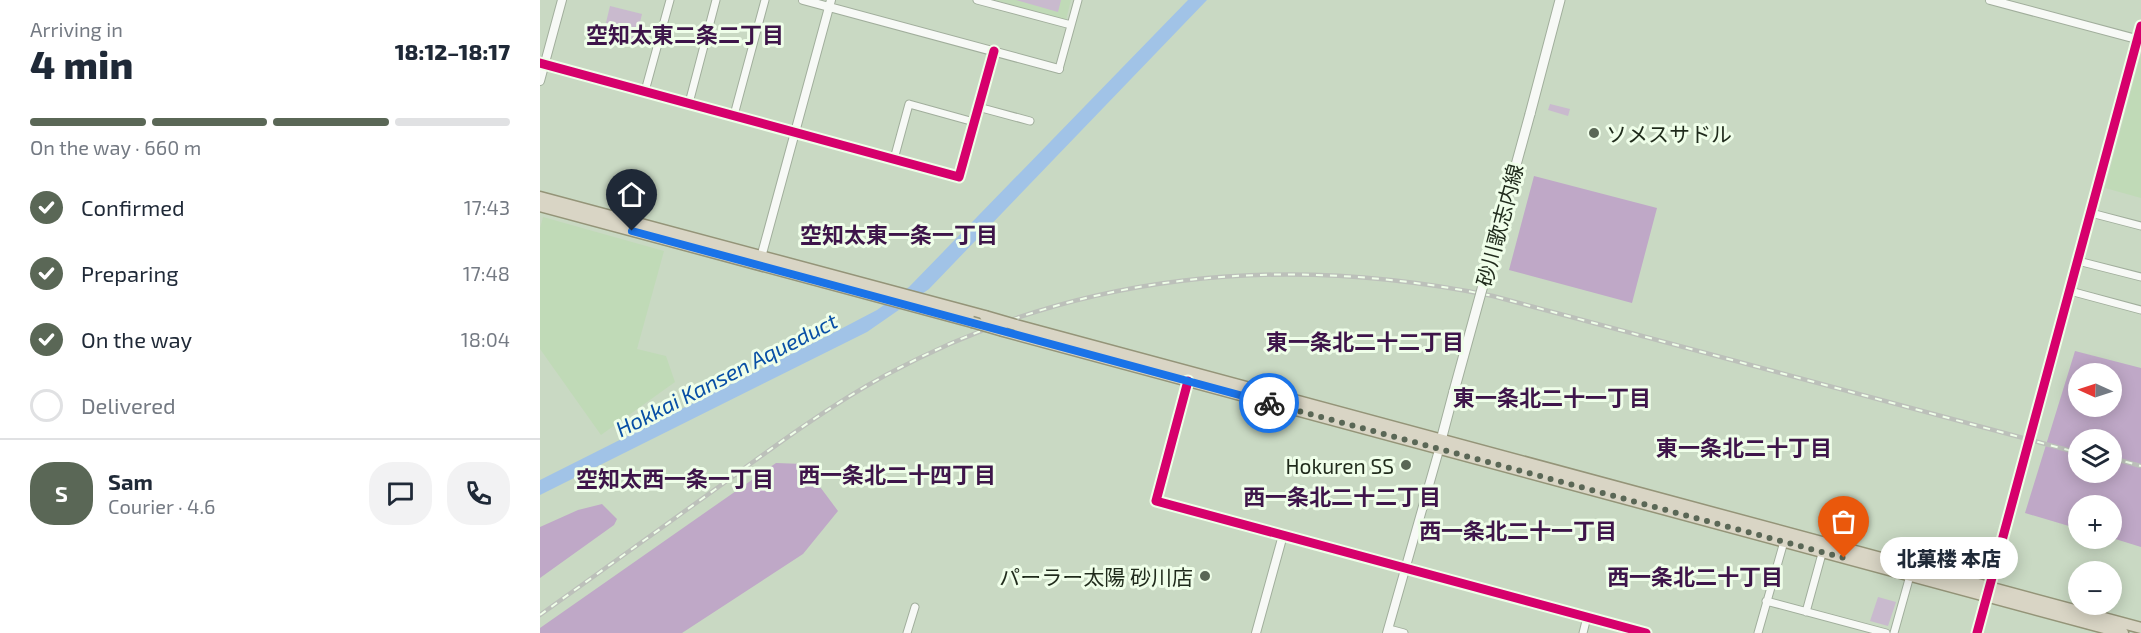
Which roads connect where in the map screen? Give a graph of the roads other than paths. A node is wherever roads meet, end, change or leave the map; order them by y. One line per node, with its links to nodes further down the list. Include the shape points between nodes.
1 (562, 0): 15 (street)
2 (670, 0): 18 (street)
3 (716, 0): 19 (street)
4 (765, 0): 21 (street)
5 (803, 0): 10 (street)
6 (977, 0): 11 (street)
7 (1078, 0): 11 (street)
8 (1560, 0): 37 (main road, 砂川歌志内線, bridge)
9 (1990, 0): 13 (street)
10 (830, 4): 14 (street); 24 (street)
11 (1071, 25): 16 (street)
12 (2141, 26): 13 (street)
13 (2139, 40): 28 (street)
14 (994, 51): 16 (street); 20 (street)
15 (542, 64): 17 (street); 18 (street)
16 (1059, 69)
17 (540, 81)
18 (645, 91): 19 (street)
19 (689, 103): 21 (street)
20 (978, 107): 22 (street); 23 (street)
21 (734, 115): 24 (street)
22 (1030, 121)
23 (974, 122): 25 (street, via 959,177); 25 (street, via 909,104)
24 (795, 132): 25 (street); 30 (street)
25 (894, 159)
26 (540, 197): 30 (highway)
27 (540, 206): 30 (highway)
28 (2091, 213): 29 (street); 31 (street)
29 (2141, 226)
30 (760, 261): 34 (highway)
31 (2078, 261): 32 (street); 33 (street)
32 (2141, 278)
33 (2070, 291): 35 (street); 44 (street)
34 (923, 305): 36 (highway, bridge); 37 (highway, bridge, via 985,316)
35 (2141, 310)
36 (1188, 381): 38 (highway); 39 (street, via 1156,501)
37 (1442, 438): 38 (main road, 砂川歌志内線); 40 (highway)
38 (1438, 450): 40 (highway); 42 (street)
39 (1283, 535): 42 (street); 52 (street)
40 (1785, 538): 41 (highway); 45 (street)
41 (1823, 548): 43 (highway); 47 (street)
42 (1406, 568): 48 (street); 50 (street)
43 (1911, 571): 44 (highway); 58 (street)
44 (1989, 592): 49 (highway); 59 (street); 60 (highway)
45 (1766, 601): 47 (street); 56 (street)
46 (915, 607): 51 (street)
47 (1806, 612): 57 (street)
48 (1587, 617): 54 (street); 55 (street)
49 (2141, 628)
50 (1388, 631): 53 (street)
51 (907, 633)
52 (1256, 633)
53 (1404, 633)
54 (1583, 633)
55 (1646, 633)
56 (1758, 633)
57 (1886, 633)
58 (1894, 633)
59 (1977, 633)
60 (2122, 633)

